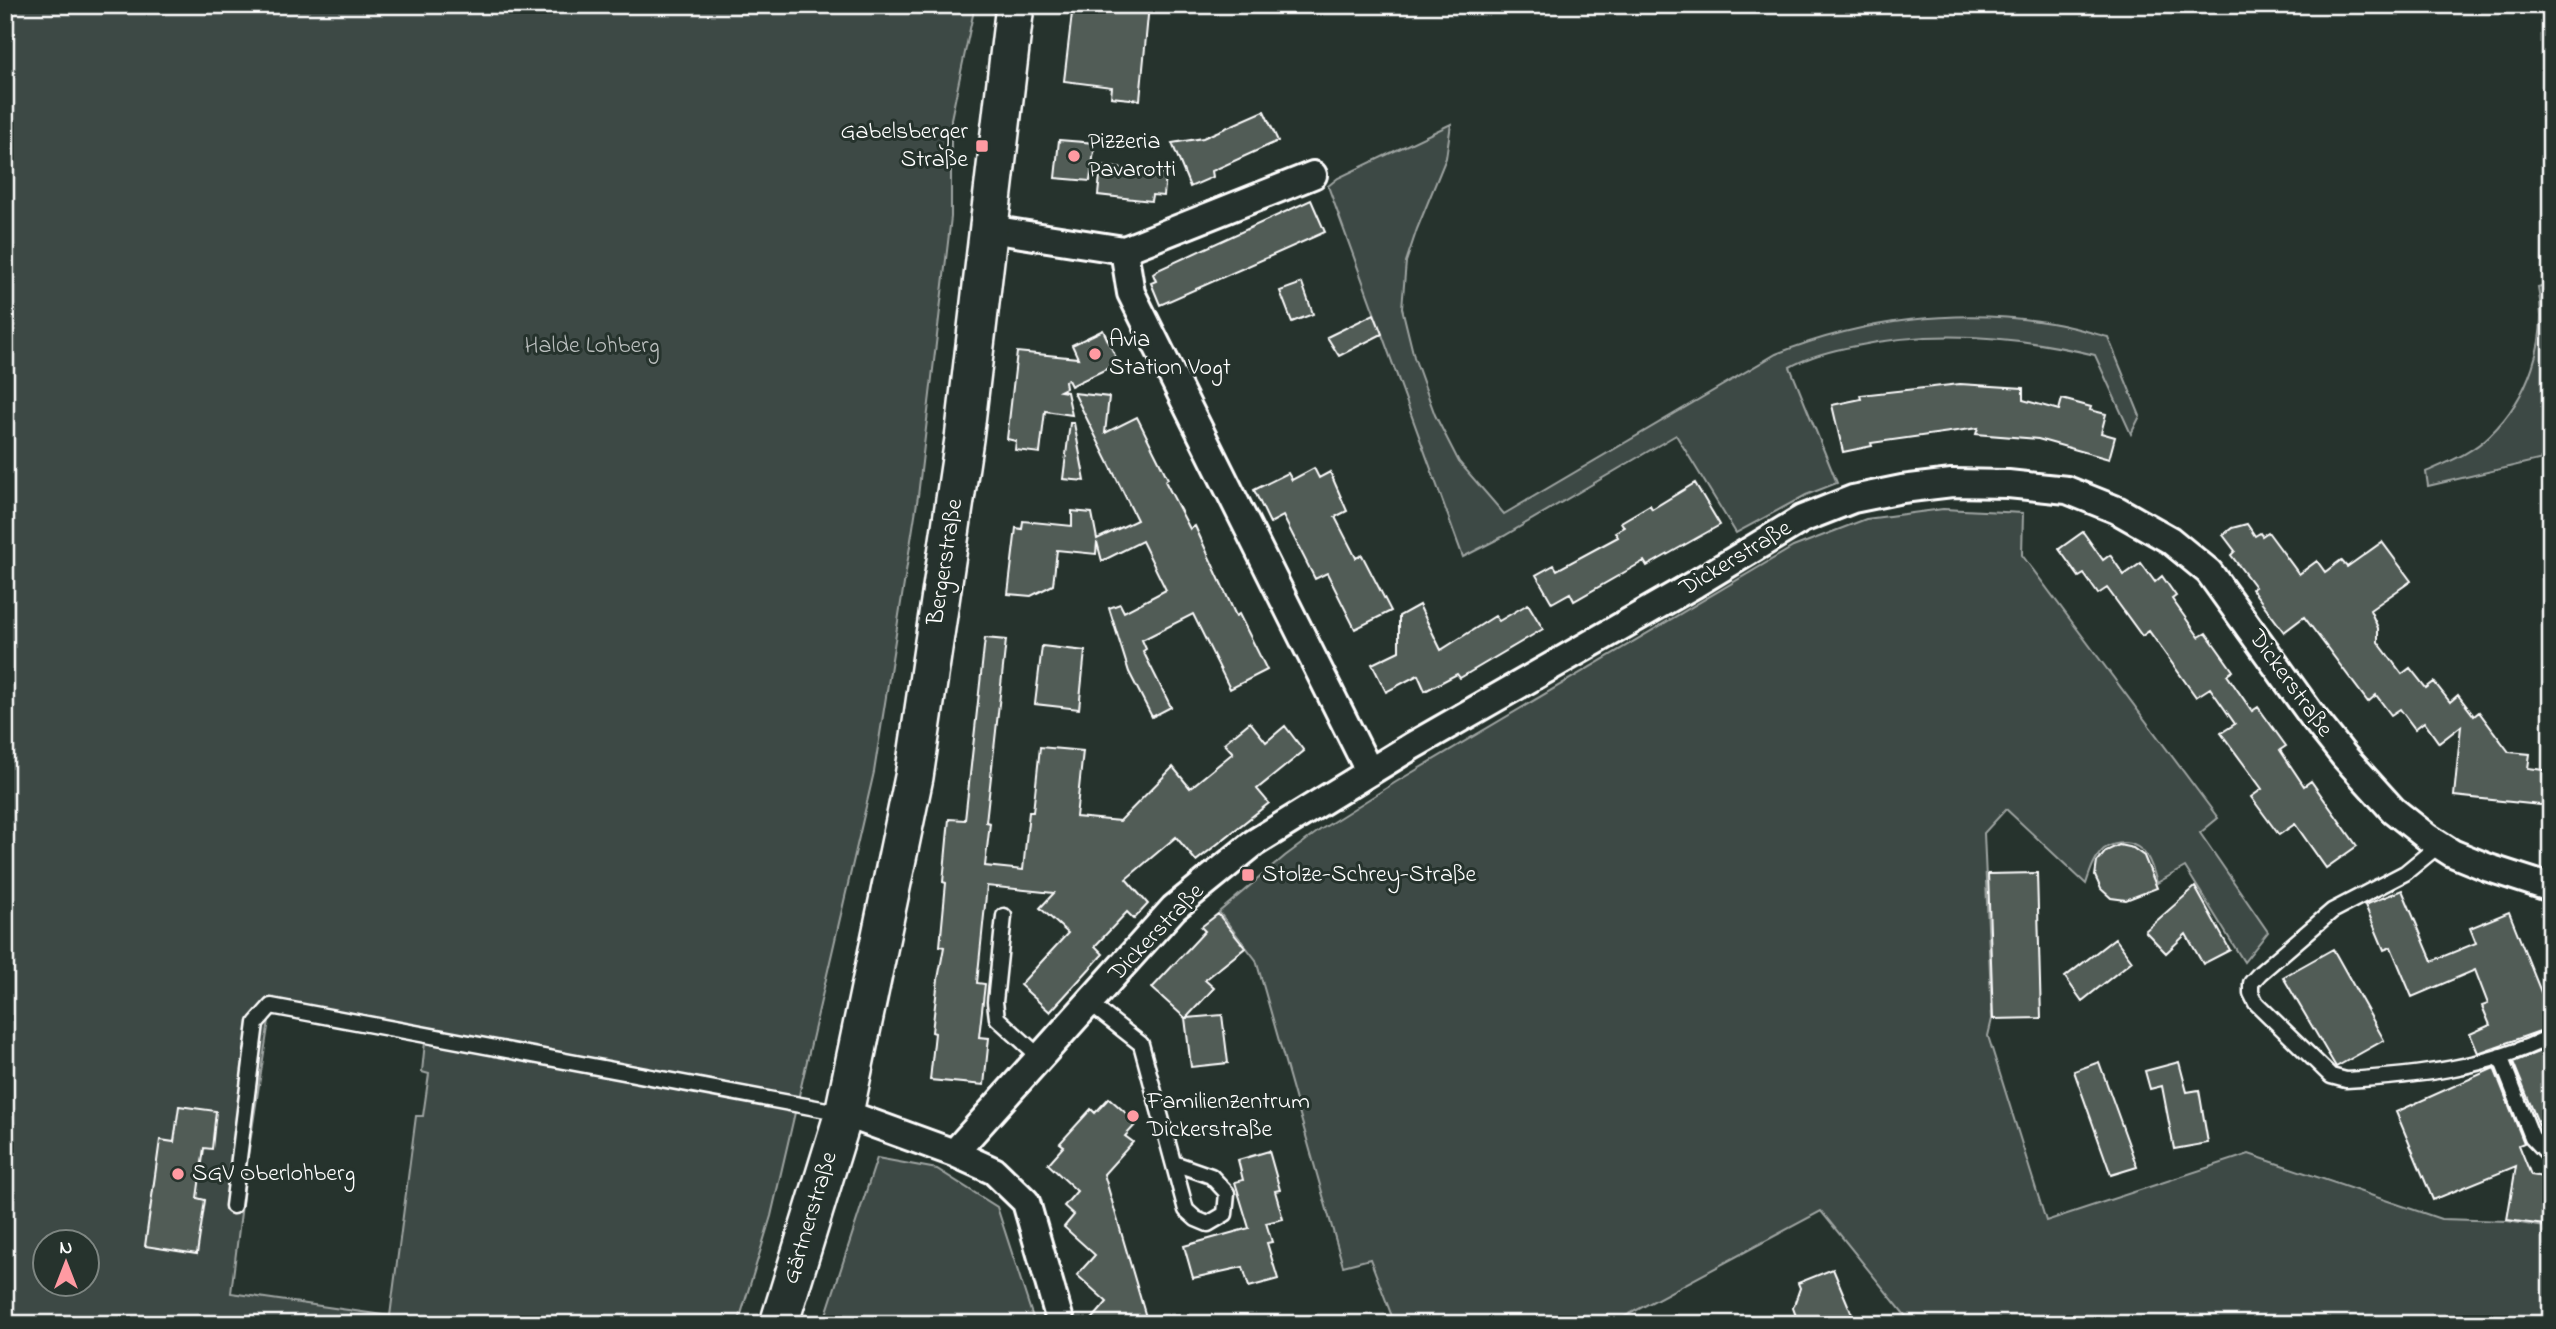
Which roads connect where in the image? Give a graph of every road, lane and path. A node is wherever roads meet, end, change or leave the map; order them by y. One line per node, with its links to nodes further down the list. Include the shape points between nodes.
1 (1015, 5): 3 (main road, Bergerstraße)
2 (1313, 175): 4 (street)
3 (990, 229): 4 (street); 13 (main road, Bergerstraße, via 914,778)
4 (1124, 250): 5 (street, via 1130,293)
5 (1370, 771): 6 (street, Dickerstraße, via 1802,519 1853,499 1902,489 1952,483 2008,484 2067,490 2117,510 2170,540 2209,572 2344,756 2393,810); 9 (street, Dickerstraße, via 1254,843 1174,908)
6 (2439, 845): 7 (street, Dickerstraße, via 2489,868); 11 (lane, via 2405,873 2332,912 2250,983 2250,993 2310,1057 2331,1076 2346,1080 2455,1068)
7 (2551, 888)
8 (1004, 916): 12 (lane, via 997,1018)
9 (1089, 1003): 12 (street, Dickerstraße); 16 (lane, via 1141,1044)
10 (2551, 1036): 11 (lane)
11 (2500, 1056): 15 (lane, via 2532,1137)
12 (1041, 1058): 14 (street, Dickerstraße)
13 (844, 1113): 14 (street); 17 (lane, via 271,1006 256,1023); 18 (main road, Gärtnerstraße)
14 (954, 1153): 19 (street, via 994,1171 1026,1202)
15 (2551, 1157)
16 (1174, 1163): 16 (lane, via 1186,1210 1209,1224 1224,1214 1227,1193 1211,1176)
17 (233, 1206)
18 (779, 1324)
19 (1061, 1324)

